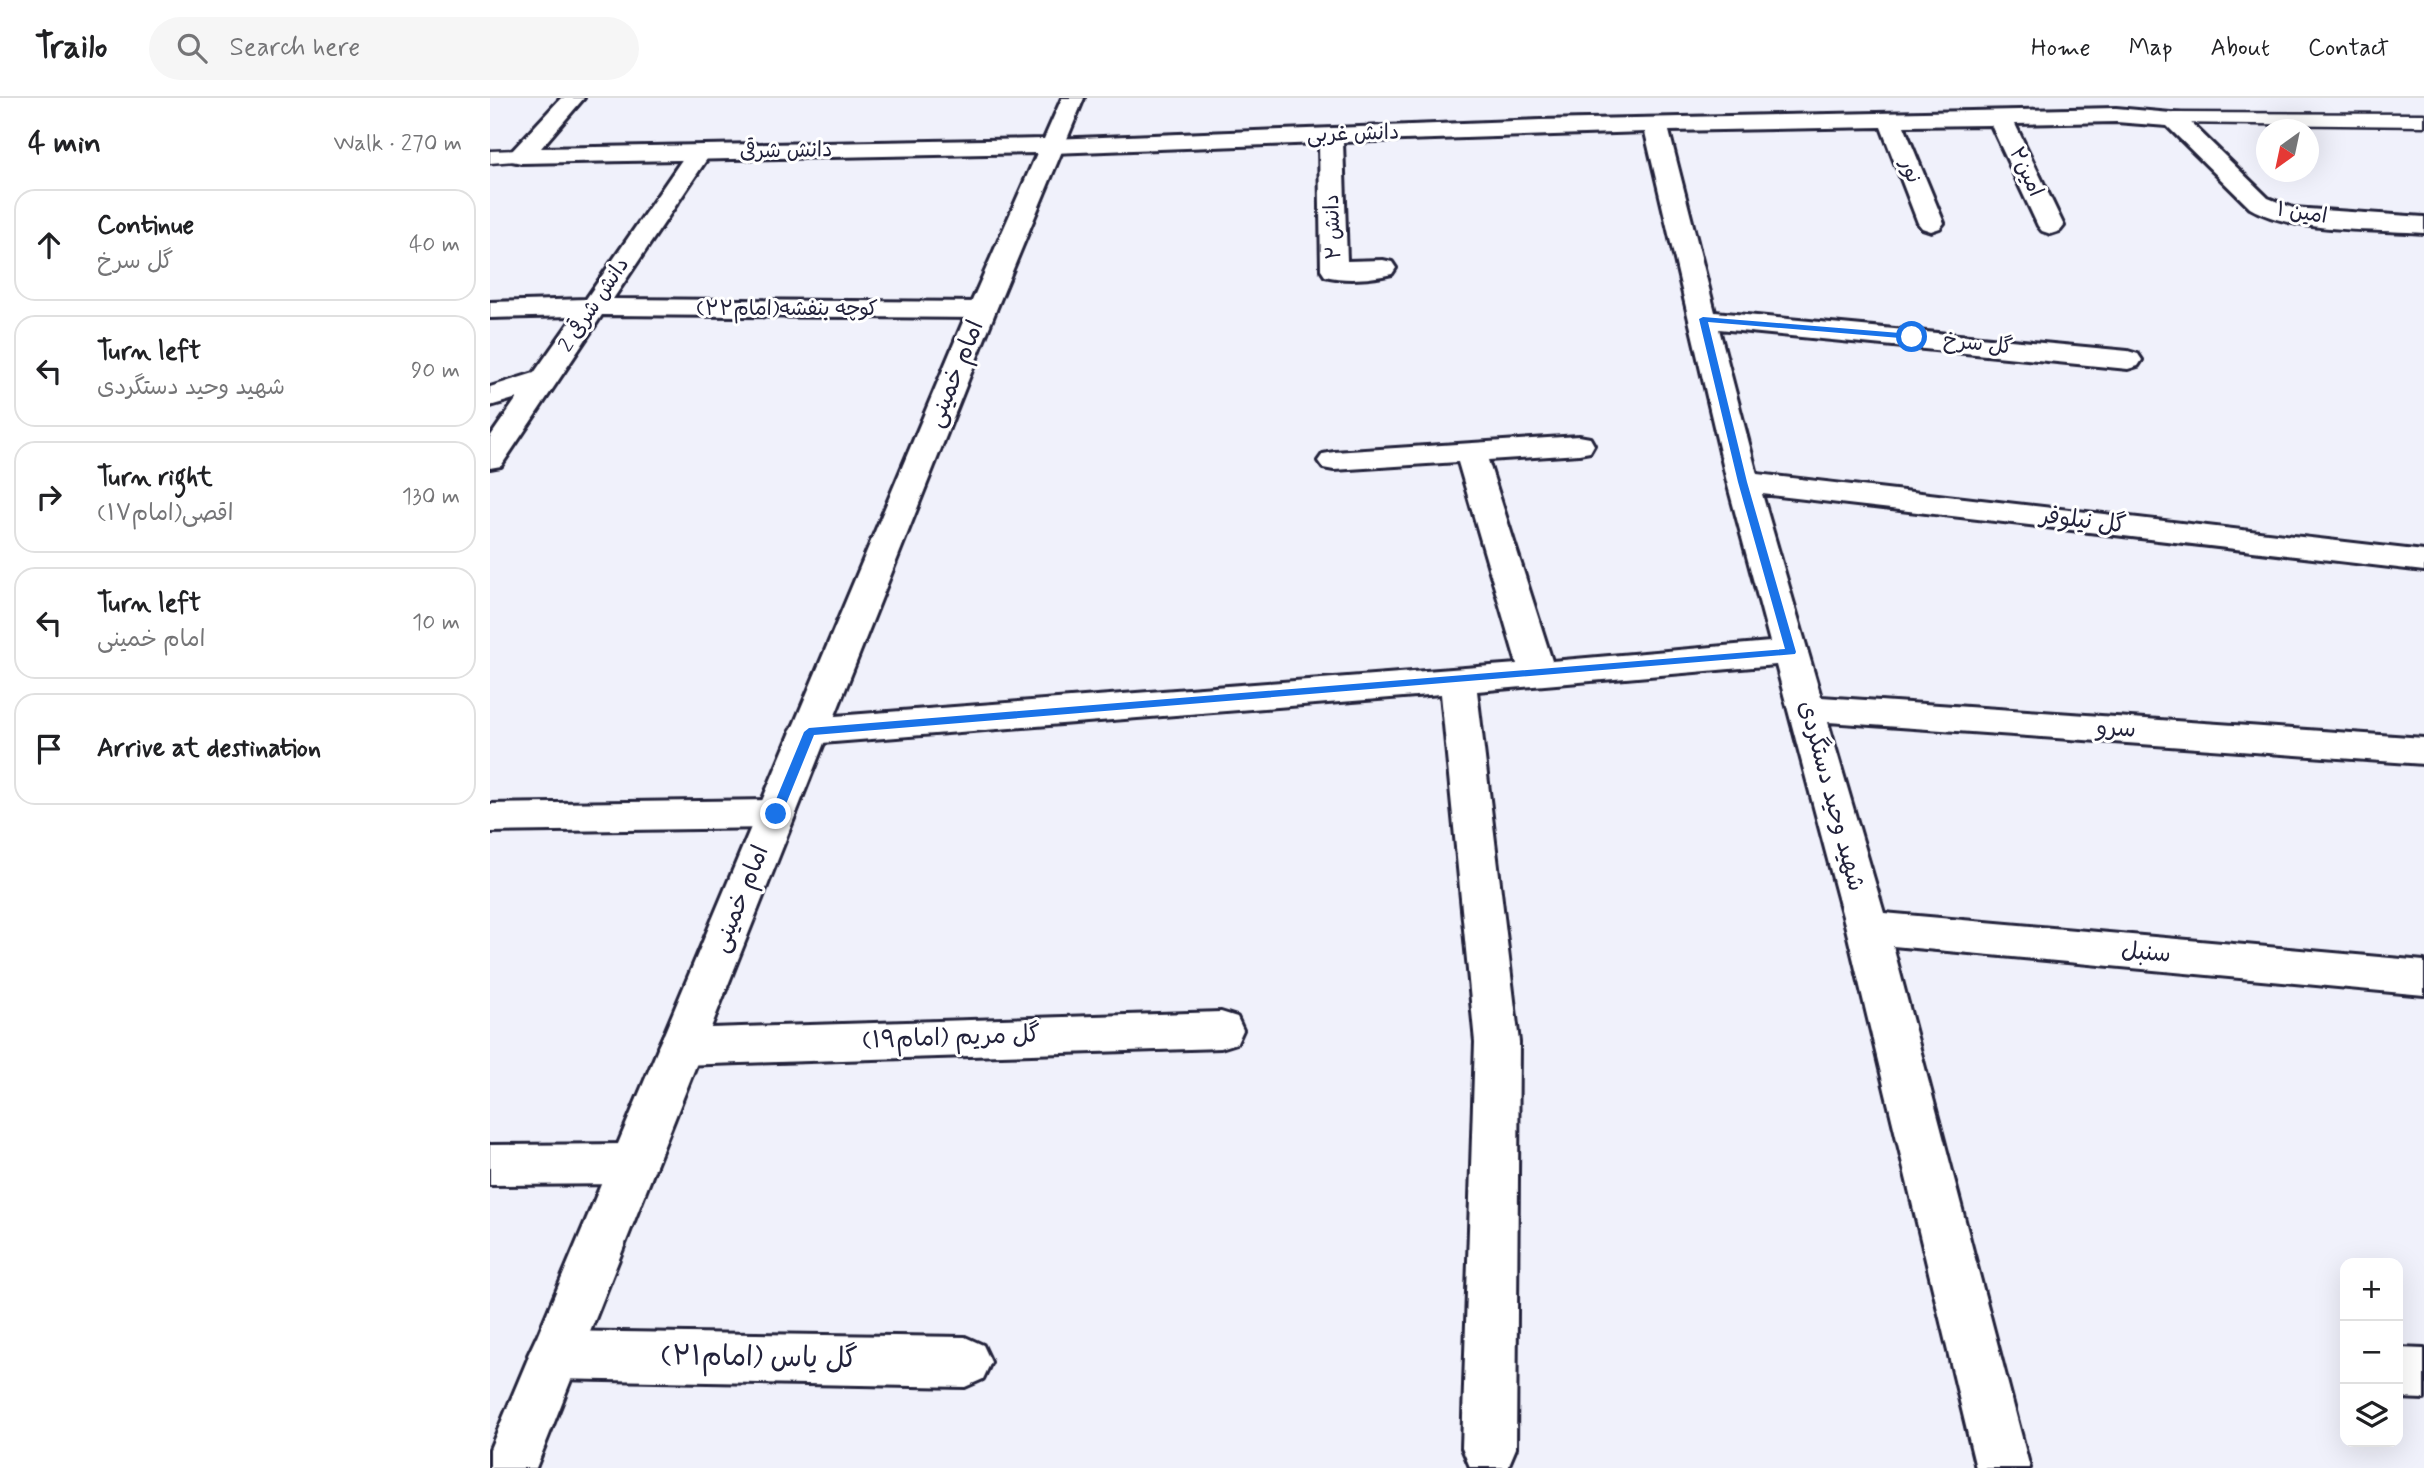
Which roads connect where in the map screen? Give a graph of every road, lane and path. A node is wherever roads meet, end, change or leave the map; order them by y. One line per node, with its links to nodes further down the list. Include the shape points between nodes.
1 (573, 98): 11 (street)
2 (1073, 98): 9 (street, امام خمینی)
3 (2000, 118): 4 (street, دانش غربی, via 2116,115); 5 (street, دانش غربی); 15 (street, امین۲)
4 (2175, 119): 6 (lane); 14 (street, امین ۱, via 2270,210 2292,216)
5 (1890, 120): 7 (street, دانش غربی); 13 (street, نور)
6 (2424, 120)
7 (1655, 124): 8 (street, دانش غربی); 20 (street, شهید وحید دستگردی)
8 (1331, 135): 9 (street, دانش غربی); 16 (street, دانش ۲, via 1334,270)
9 (1052, 146): 10 (street, دانش شرقی); 19 (street, امام خمینی)
10 (699, 153): 11 (street, دانش شرقی); 17 (street, دانش شرقی 2)
11 (521, 156): 12 (lane)
12 (490, 157)
13 (1931, 223)
14 (2424, 225)
15 (2051, 226)
16 (1383, 268)
17 (592, 307): 18 (street, کوچه بنفشه(امام۲۲)); 19 (street, کوچه بنفشه(امام۲۲)); 22 (street, دانش شرقی 2)
18 (490, 310)
19 (982, 310): 34 (street, امام خمینی)
20 (1703, 319): 21 (street, گل سرخ); 28 (street, شهید وحید دستگردی)
21 (2127, 360)
22 (544, 379): 23 (street); 26 (street, دانش شرقی 2)
23 (490, 397)
24 (1579, 445): 25 (street)
25 (1470, 452): 27 (street); 31 (street)
26 (490, 458)
27 (1334, 461)
28 (1742, 482): 29 (street, گل نیلوفر); 30 (street, شهید وحید دستگردی)
29 (2424, 561)
30 (1791, 652): 31 (street); 33 (street, شهید وحید دستگردی)
31 (1538, 674): 32 (street)
32 (1458, 680): 34 (street); 48 (street, via 1497,1042)
33 (1807, 708): 35 (street, سرو); 38 (street, شهید وحید دستگردی)
34 (809, 732): 36 (street, امام خمینی)
35 (2424, 751)
36 (776, 814): 37 (street); 41 (street, امام خمینی)
37 (490, 818)
38 (1867, 928): 39 (street, سنبل); 50 (street, شهید وحید دستگردی)
39 (2424, 978)
40 (1221, 1030): 41 (street, گل مریم (امام۱۹))
41 (680, 1046): 42 (street, امام خمینی)
42 (632, 1164): 43 (street); 44 (street, امام خمینی)
43 (490, 1165)
44 (554, 1355): 45 (street, گل یاس (امام۲۱)); 49 (street, امام خمینی)
45 (965, 1362)
46 (2403, 1373): 47 (street)
47 (2424, 1374)
48 (1489, 1448)
49 (509, 1468)
50 (2003, 1468)

